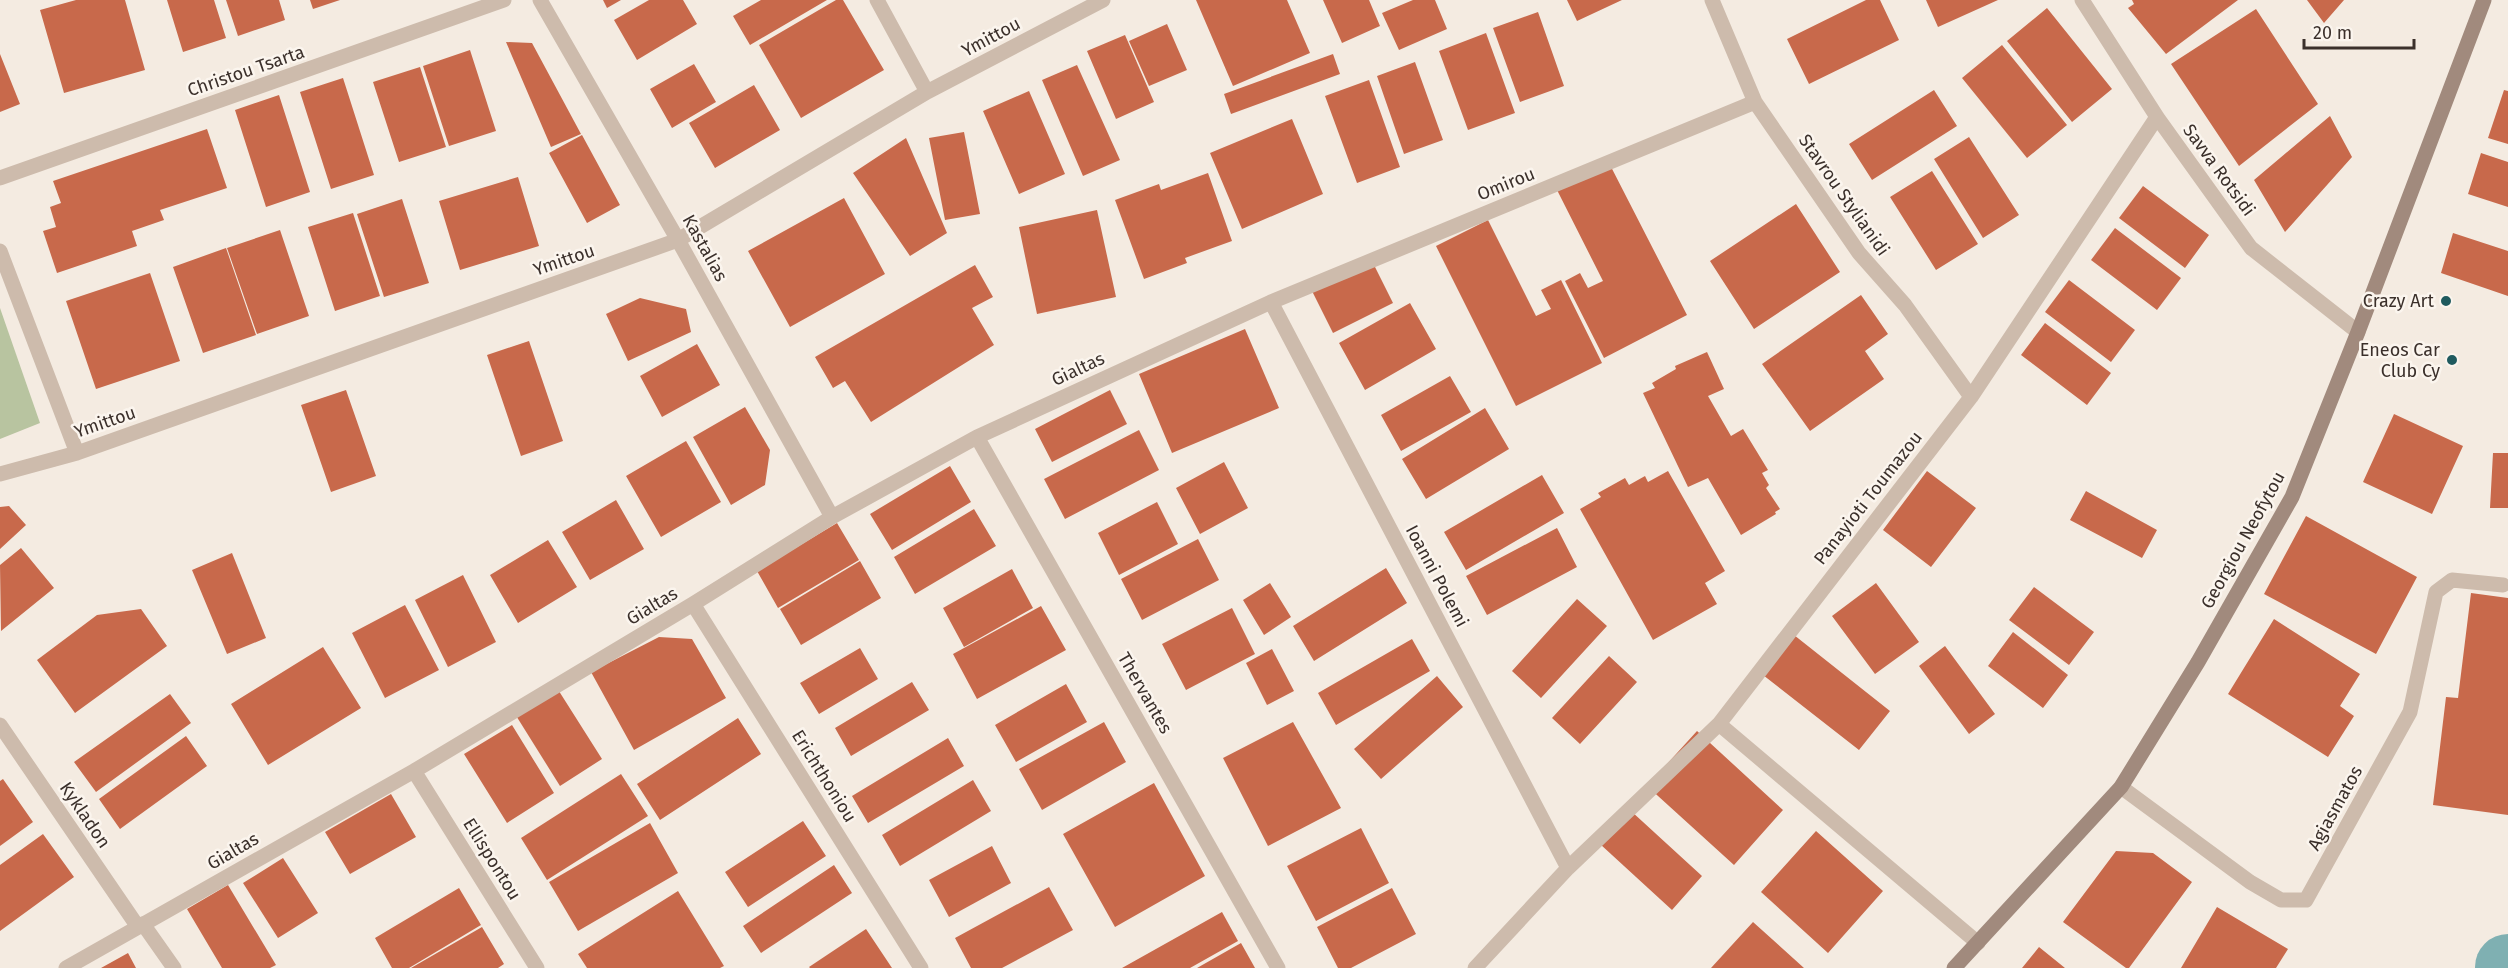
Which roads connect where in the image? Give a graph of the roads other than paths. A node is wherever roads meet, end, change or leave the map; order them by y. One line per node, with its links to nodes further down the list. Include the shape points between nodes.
1 (504, 0): 11 (street, Christou Tsarta)
2 (540, 0): 12 (street, Kastalias)
3 (877, 0): 8 (street)
4 (1103, 0): 8 (street, Ymittou)
5 (1712, 0): 9 (street, Stavrou Stylianidi)
6 (2082, 0): 10 (street, Savva Rotsidi)
7 (2484, 0): 15 (street, Georgiou Neofytou)
8 (927, 92): 12 (street, Ymittou)
9 (1755, 102): 14 (street, Omirou); 16 (street, Stavrou Stylianidi, via 1859,253 1905,305)
10 (2157, 117): 15 (street, Savva Rotsidi, via 2251,248); 16 (street, Panayioti Toumazou)
11 (0, 178)
12 (678, 240): 18 (street, Ymittou); 20 (street, Kastalias)
13 (0, 251): 18 (street)
14 (1271, 302): 17 (street, Gialtas); 27 (street, Ioanni Polemi)
15 (2358, 332): 26 (street, Georgiou Neofytou, via 2292,497)
16 (1971, 397): 23 (street, Panayioti Toumazou)
17 (977, 437): 20 (street, Gialtas); 34 (street, Thervantes)
18 (77, 453): 19 (street, Ymittou)
19 (0, 474)
20 (832, 517): 22 (street, Gialtas)
21 (2503, 585): 26 (street, Agiasmatos, via 2452,579 2436,591 2410,712 2306,900 2281,900 2250,882)
22 (693, 604): 25 (street, Gialtas); 33 (street, Erichthoniou)
23 (1719, 724): 27 (street, Panayioti Toumazou); 29 (street)
24 (0, 725): 28 (street, Kykladon)
25 (414, 771): 28 (street, Gialtas); 32 (street, Ellispontou)
26 (2121, 787): 29 (street, Georgiou Neofytou)
27 (1568, 868): 35 (street, Panayioti Toumazou)
28 (141, 925): 30 (street, Gialtas); 31 (street, Kykladon)
29 (1978, 944): 36 (street, Georgiou Neofytou)
30 (66, 968)
31 (174, 968)
32 (537, 968)
33 (921, 968)
34 (1278, 968)
35 (1474, 968)
36 (1954, 968)

